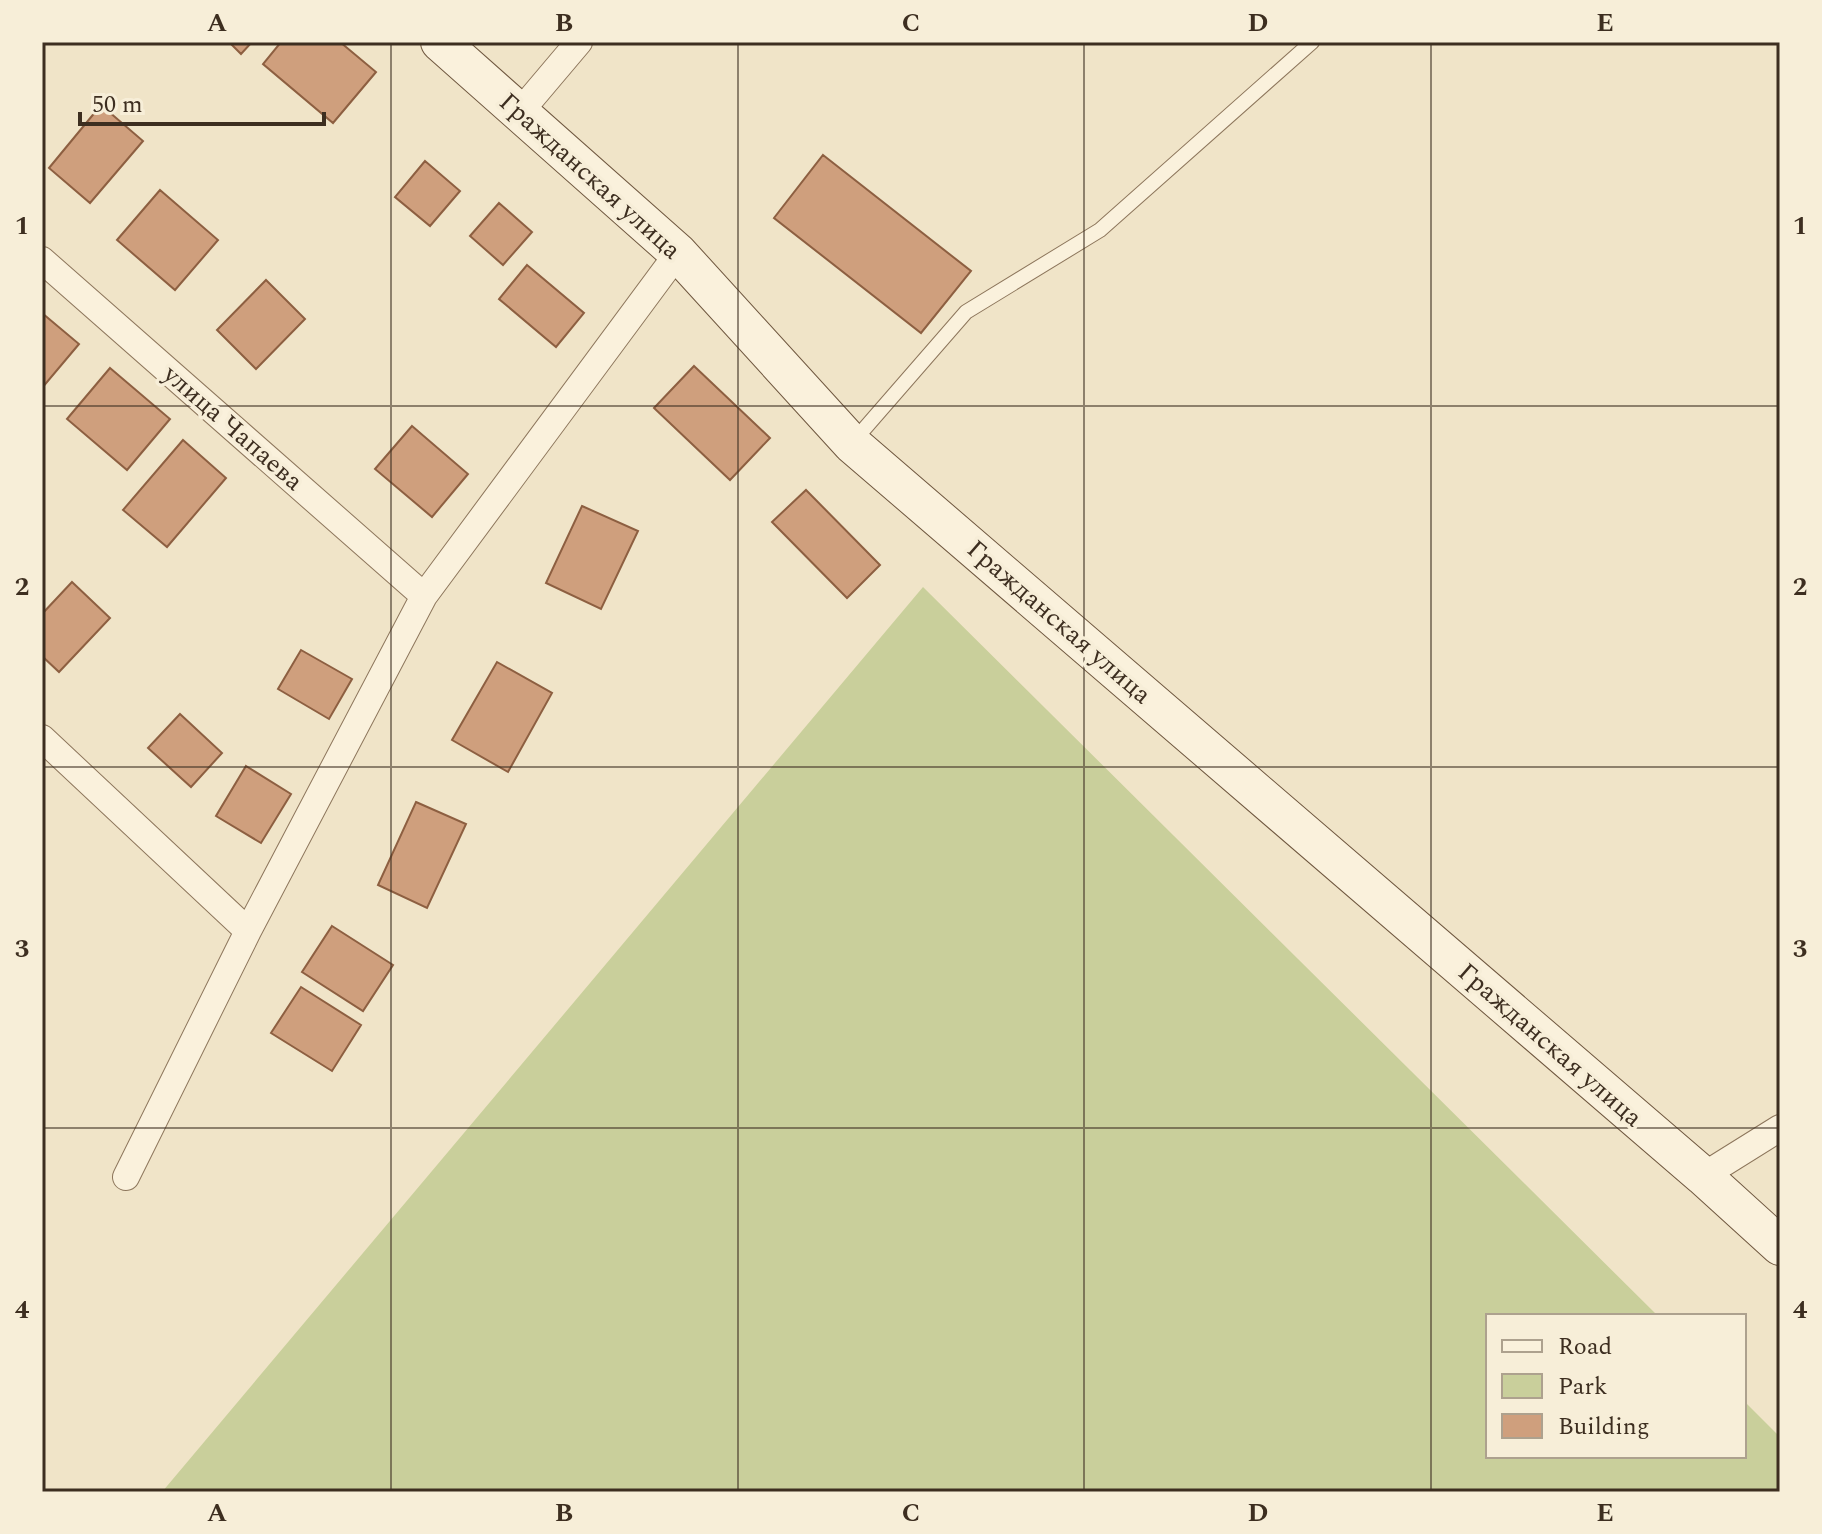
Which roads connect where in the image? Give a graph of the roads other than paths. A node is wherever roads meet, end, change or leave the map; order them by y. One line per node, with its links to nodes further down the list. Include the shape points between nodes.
1 (440, 42): 4 (street, Гражданская улица)
2 (579, 42): 4 (street)
3 (1312, 42): 7 (lane, via 1100,230 966,312)
4 (519, 113): 5 (street, Гражданская улица)
5 (678, 253): 7 (street, Гражданская улица); 8 (street)
6 (42, 260): 8 (street, улица Чапаева)
7 (852, 444): 12 (street, Гражданская улица)
8 (424, 596): 10 (street)
9 (42, 738): 10 (street)
10 (248, 931): 13 (street)
11 (1780, 1128): 12 (street)
12 (1703, 1176): 14 (street, Гражданская улица)
13 (126, 1177)
14 (1780, 1246)

